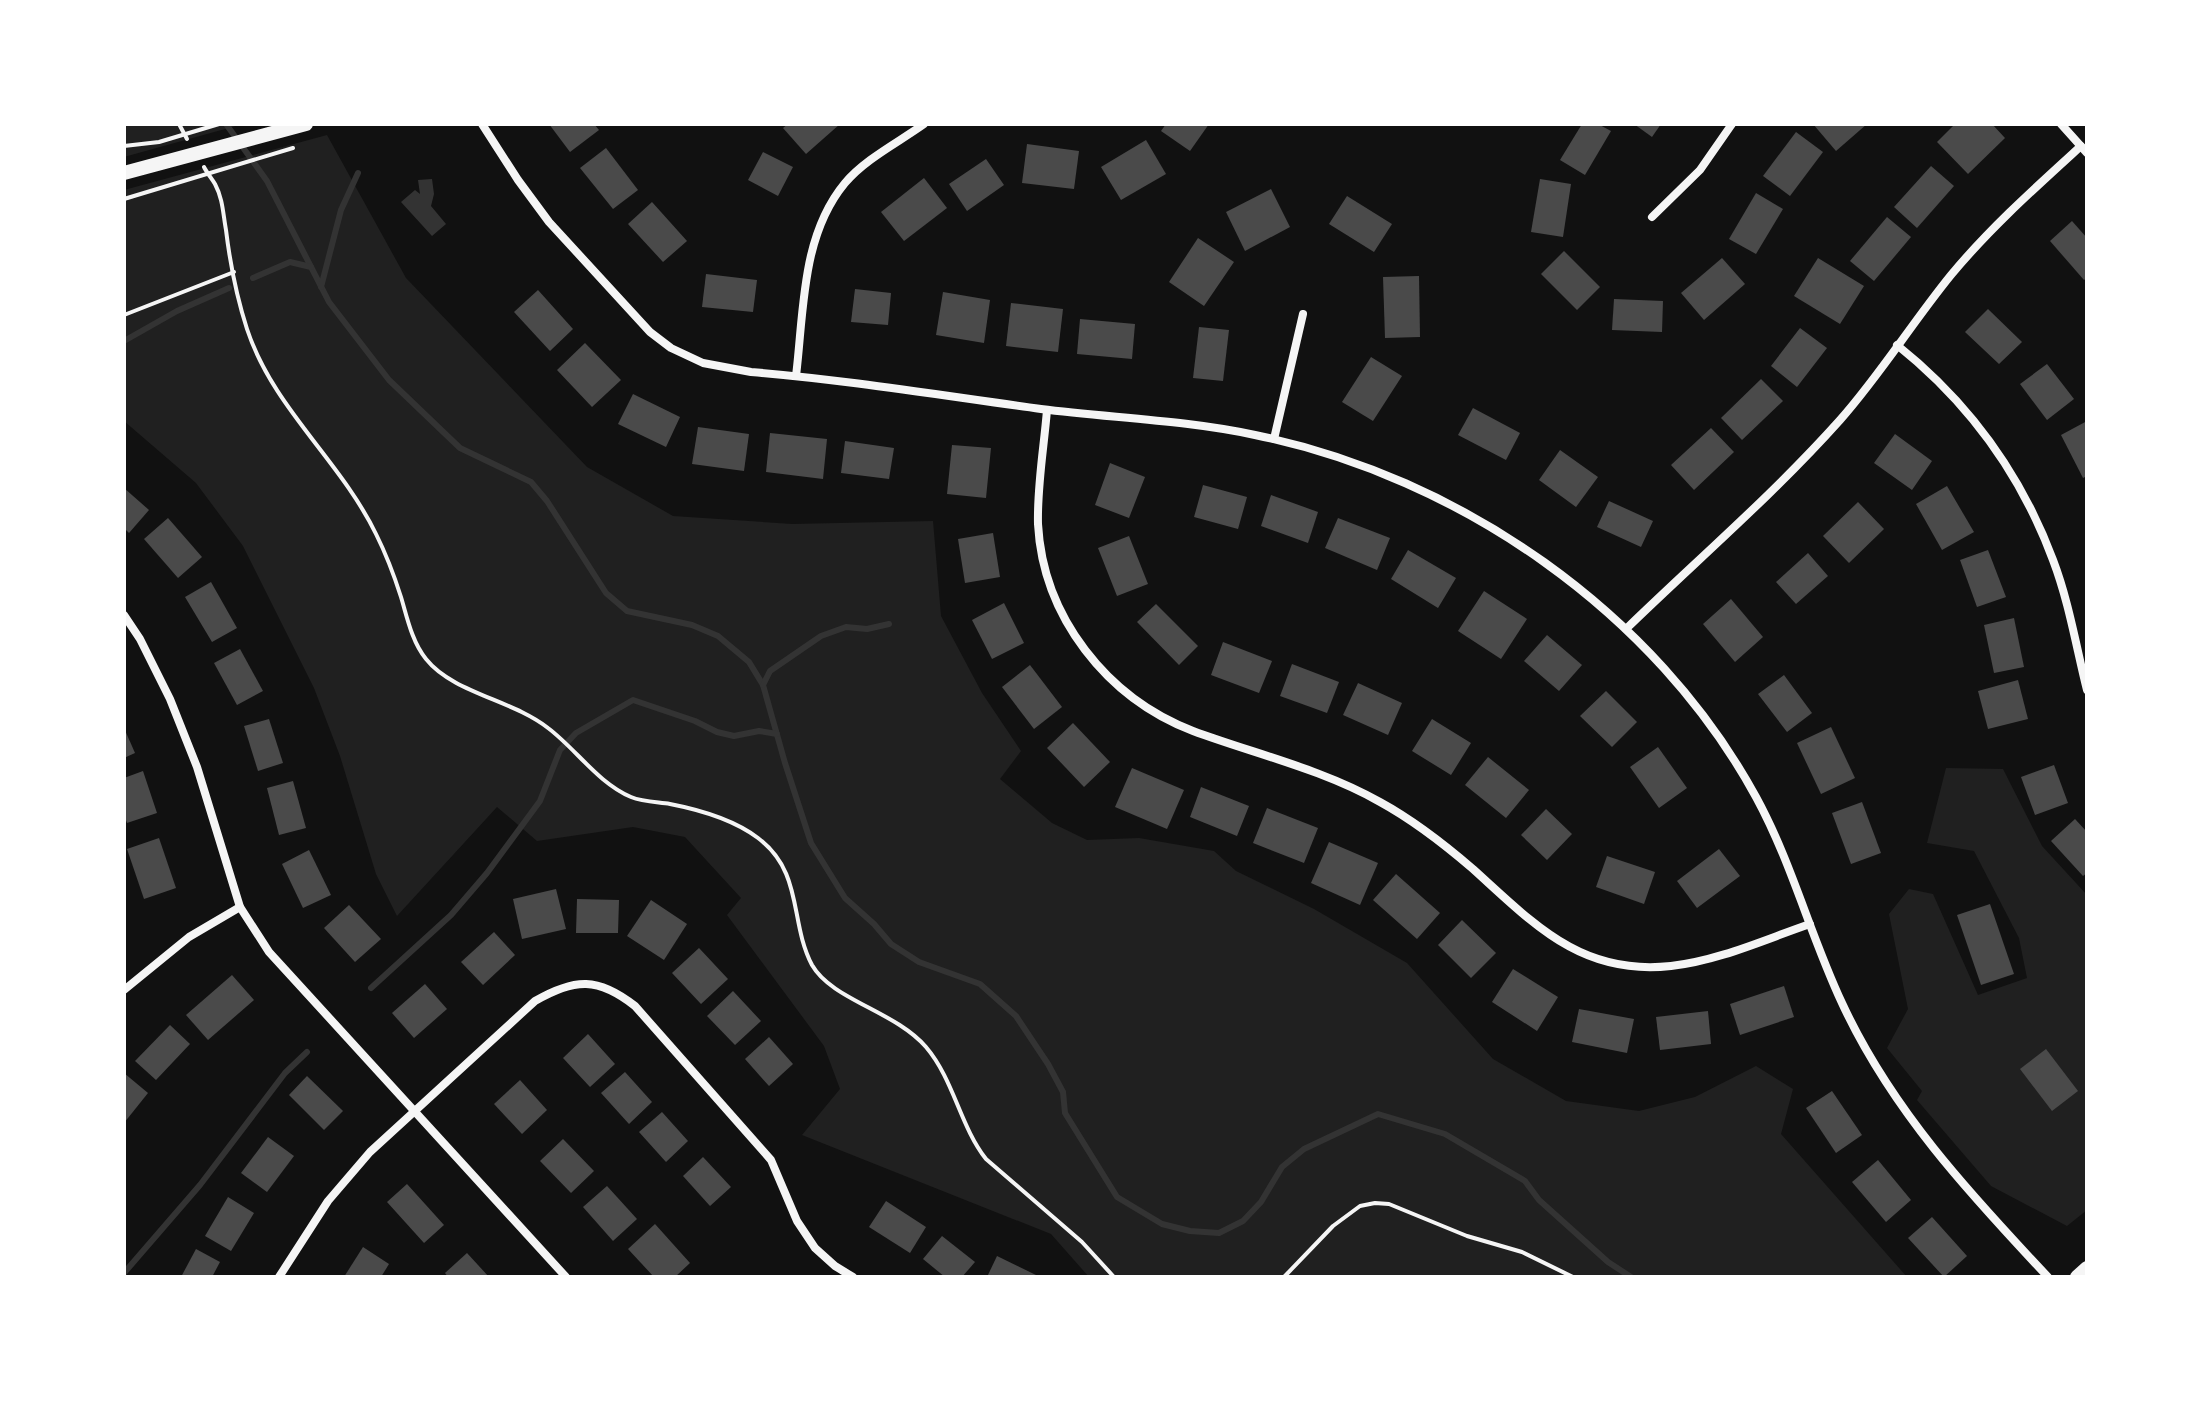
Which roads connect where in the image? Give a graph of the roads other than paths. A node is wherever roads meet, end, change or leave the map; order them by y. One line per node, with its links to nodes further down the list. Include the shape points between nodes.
1 (306, 124): 7 (street)
2 (482, 124): 11 (street, via 549,222 650,332 703,363)
3 (924, 124): 11 (street, via 847,181 827,208 810,258)
4 (1732, 124): 8 (street, via 1700,170)
5 (2061, 124): 6 (street)
6 (2084, 150): 10 (street, via 2010,211)
7 (124, 173)
8 (1652, 217)
9 (1303, 314): 13 (street)
10 (1897, 345): 15 (street, via 1875,379 1804,460); 16 (street, via 1961,404 2029,505 2057,573)
11 (796, 376): 12 (street)
12 (1047, 410): 13 (street); 18 (street, via 1038,506 1046,571 1072,631 1098,667 1130,696 1192,730 1378,801 1428,832 1531,923 1582,955 1617,965 1675,966)
13 (1274, 439): 15 (street, via 1383,474 1452,506 1517,544)
14 (124, 615): 17 (street, via 170,699)
15 (1626, 629): 18 (street, via 1716,733 1755,795)
16 (2087, 690)
17 (240, 907): 19 (street, via 189,937); 20 (street, via 269,952)
18 (1810, 924): 25 (street, via 1843,1005 1912,1122)
19 (124, 990)
20 (413, 1111): 22 (street, via 328,1201); 23 (street); 24 (street, via 535,1001 560,987 587,982 616,991 771,1160 797,1221 815,1248)
21 (2087, 1268): 26 (street)
22 (279, 1277)
23 (566, 1277)
24 (853, 1277)
25 (2048, 1277)
26 (2077, 1277)

